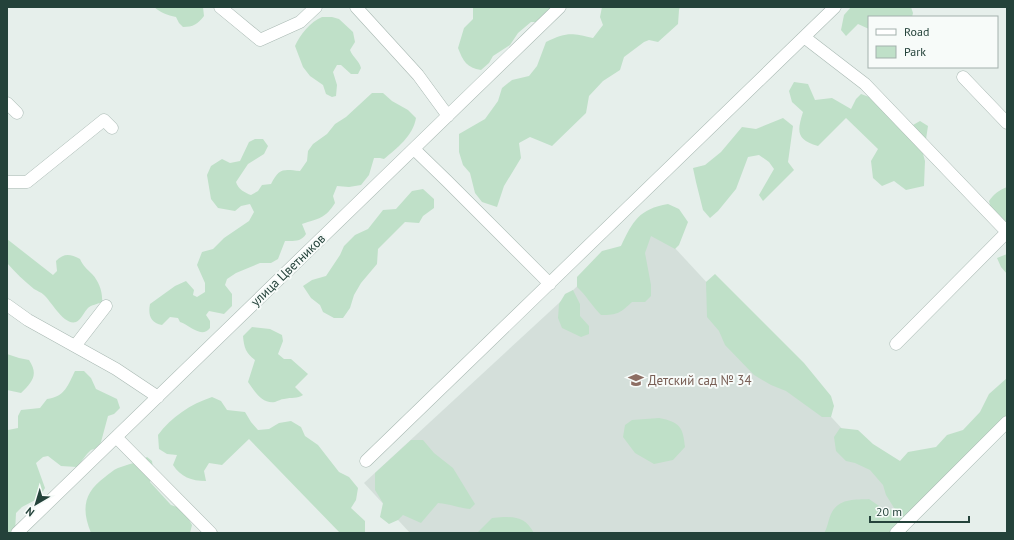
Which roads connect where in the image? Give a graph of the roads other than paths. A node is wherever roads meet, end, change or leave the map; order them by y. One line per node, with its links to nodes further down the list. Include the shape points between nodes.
1 (220, 7): 2 (street, via 260,40 300,22)
2 (316, 7)
3 (356, 7): 10 (street, via 418,75)
4 (560, 7): 10 (street, улица Цветников)
5 (835, 7): 6 (street)
6 (804, 37): 15 (street, via 865,84); 16 (street)
7 (963, 77): 11 (street)
8 (7, 104): 9 (street)
9 (18, 113)
10 (448, 116): 13 (street, улица Цветников)
11 (1007, 123)
12 (112, 128): 14 (street, via 104,120 27,182)
13 (414, 148): 16 (street); 21 (street, улица Цветников)
14 (7, 182)
15 (1007, 232): 19 (street)
16 (550, 284): 24 (street)
17 (7, 305): 20 (street, via 28,320)
18 (106, 306): 20 (street)
19 (896, 344)
20 (75, 346): 21 (street)
21 (158, 397): 23 (street, улица Цветников)
22 (1007, 422): 27 (street)
23 (116, 437): 25 (street, улица Цветников); 26 (street)
24 (366, 461)
25 (17, 533)
26 (212, 533)
27 (896, 533)

